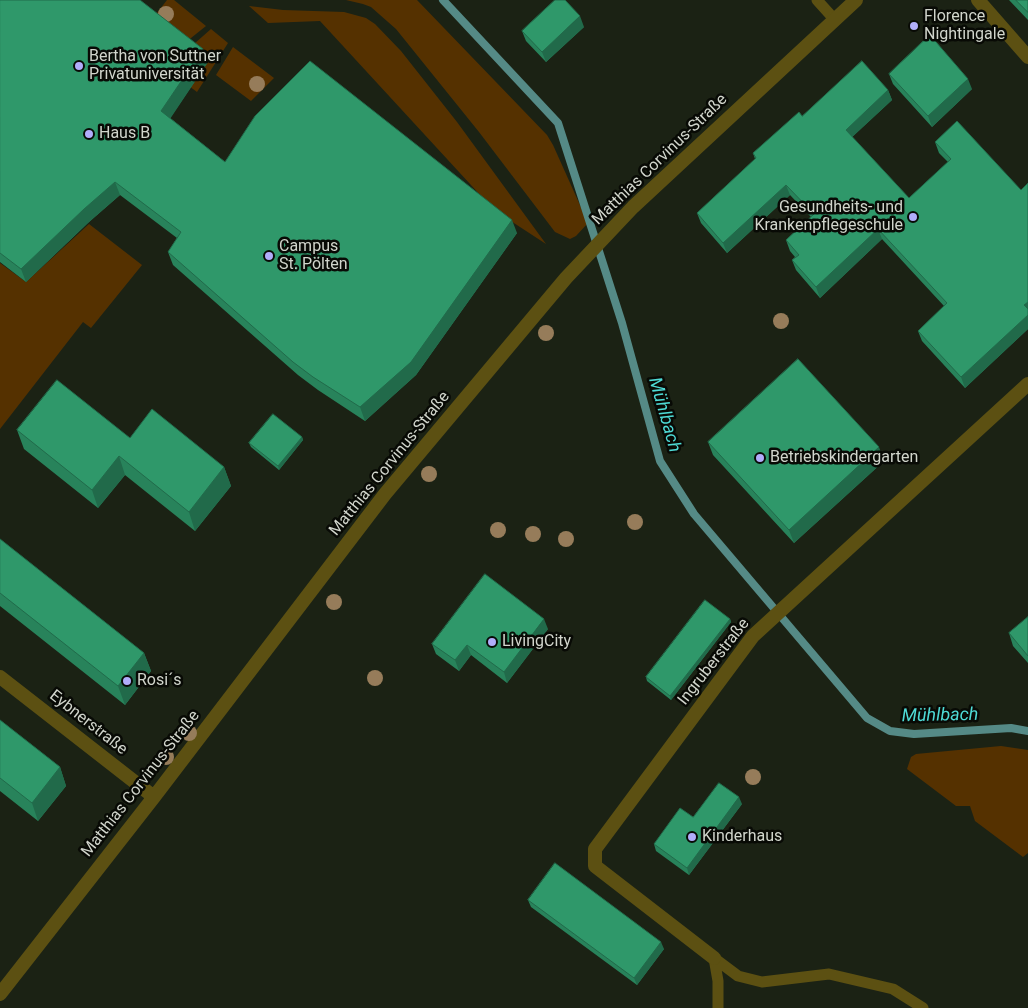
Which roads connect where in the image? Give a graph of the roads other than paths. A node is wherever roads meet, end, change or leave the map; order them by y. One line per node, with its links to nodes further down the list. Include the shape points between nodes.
1 (816, 0): 4 (lane)
2 (856, 0): 4 (street, Matthias Corvinus-Straße)
3 (978, 0): 5 (street)
4 (835, 20): 8 (street, Matthias Corvinus-Straße, via 632,207 566,278 385,494)
5 (1028, 57)
6 (1028, 384): 9 (street, Ingruberstraße, via 754,636 595,849 595,866)
7 (0, 677): 8 (street, Eybnerstraße)
8 (154, 797): 10 (street, Matthias Corvinus-Straße)
9 (714, 958): 11 (lane); 12 (lane, via 738,976 762,982 829,974 893,989)
10 (0, 994)
11 (718, 1008)
12 (922, 1008)

